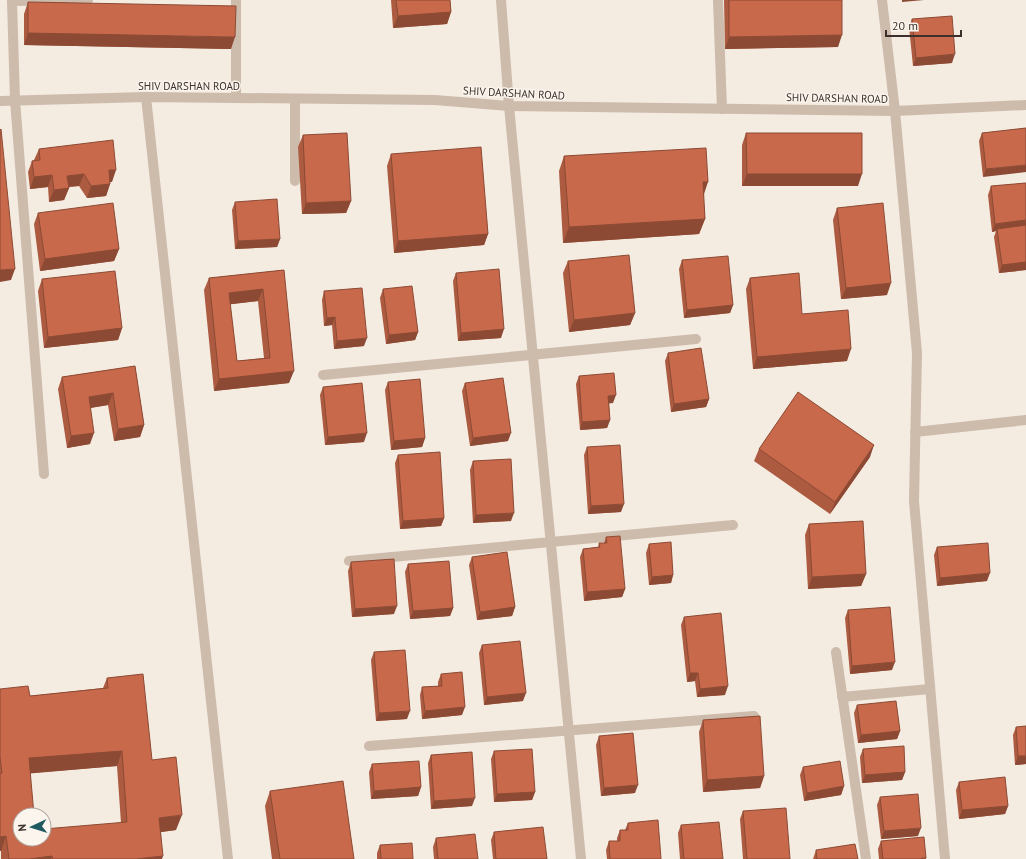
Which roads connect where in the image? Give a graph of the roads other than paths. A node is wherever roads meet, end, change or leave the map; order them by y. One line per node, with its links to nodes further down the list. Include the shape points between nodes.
1 (88, 0): 9 (street, via 12,1)
2 (236, 0): 7 (street)
3 (501, 0): 12 (street)
4 (718, 0): 13 (street)
5 (882, 0): 14 (street)
6 (146, 98): 7 (street, SHIV DARSHAN ROAD); 9 (street, SHIV DARSHAN ROAD); 31 (street)
7 (236, 98): 8 (street, SHIV DARSHAN ROAD)
8 (295, 99): 12 (street, SHIV DARSHAN ROAD, via 435,100); 15 (street)
9 (15, 100): 10 (street, SHIV DARSHAN ROAD); 21 (street)
10 (0, 101)
11 (1026, 105): 14 (street, SHIV DARSHAN ROAD)
12 (509, 106): 13 (street, SHIV DARSHAN ROAD); 17 (street)
13 (722, 109): 14 (street, SHIV DARSHAN ROAD)
14 (895, 111): 20 (street, via 917,353)
15 (295, 181)
16 (696, 339): 17 (street)
17 (533, 354): 18 (street); 23 (street)
18 (323, 375)
19 (1026, 420): 20 (street)
20 (916, 432): 26 (street, via 914,501)
21 (44, 474)
22 (734, 525): 23 (street)
23 (551, 542): 24 (street); 29 (street)
24 (349, 561)
25 (836, 652): 27 (street)
26 (930, 689): 27 (street); 34 (street)
27 (842, 697): 33 (street)
28 (754, 716): 29 (street)
29 (569, 730): 30 (street); 32 (street)
30 (368, 746)
31 (228, 859)
32 (582, 859)
33 (866, 859)
34 (945, 859)

